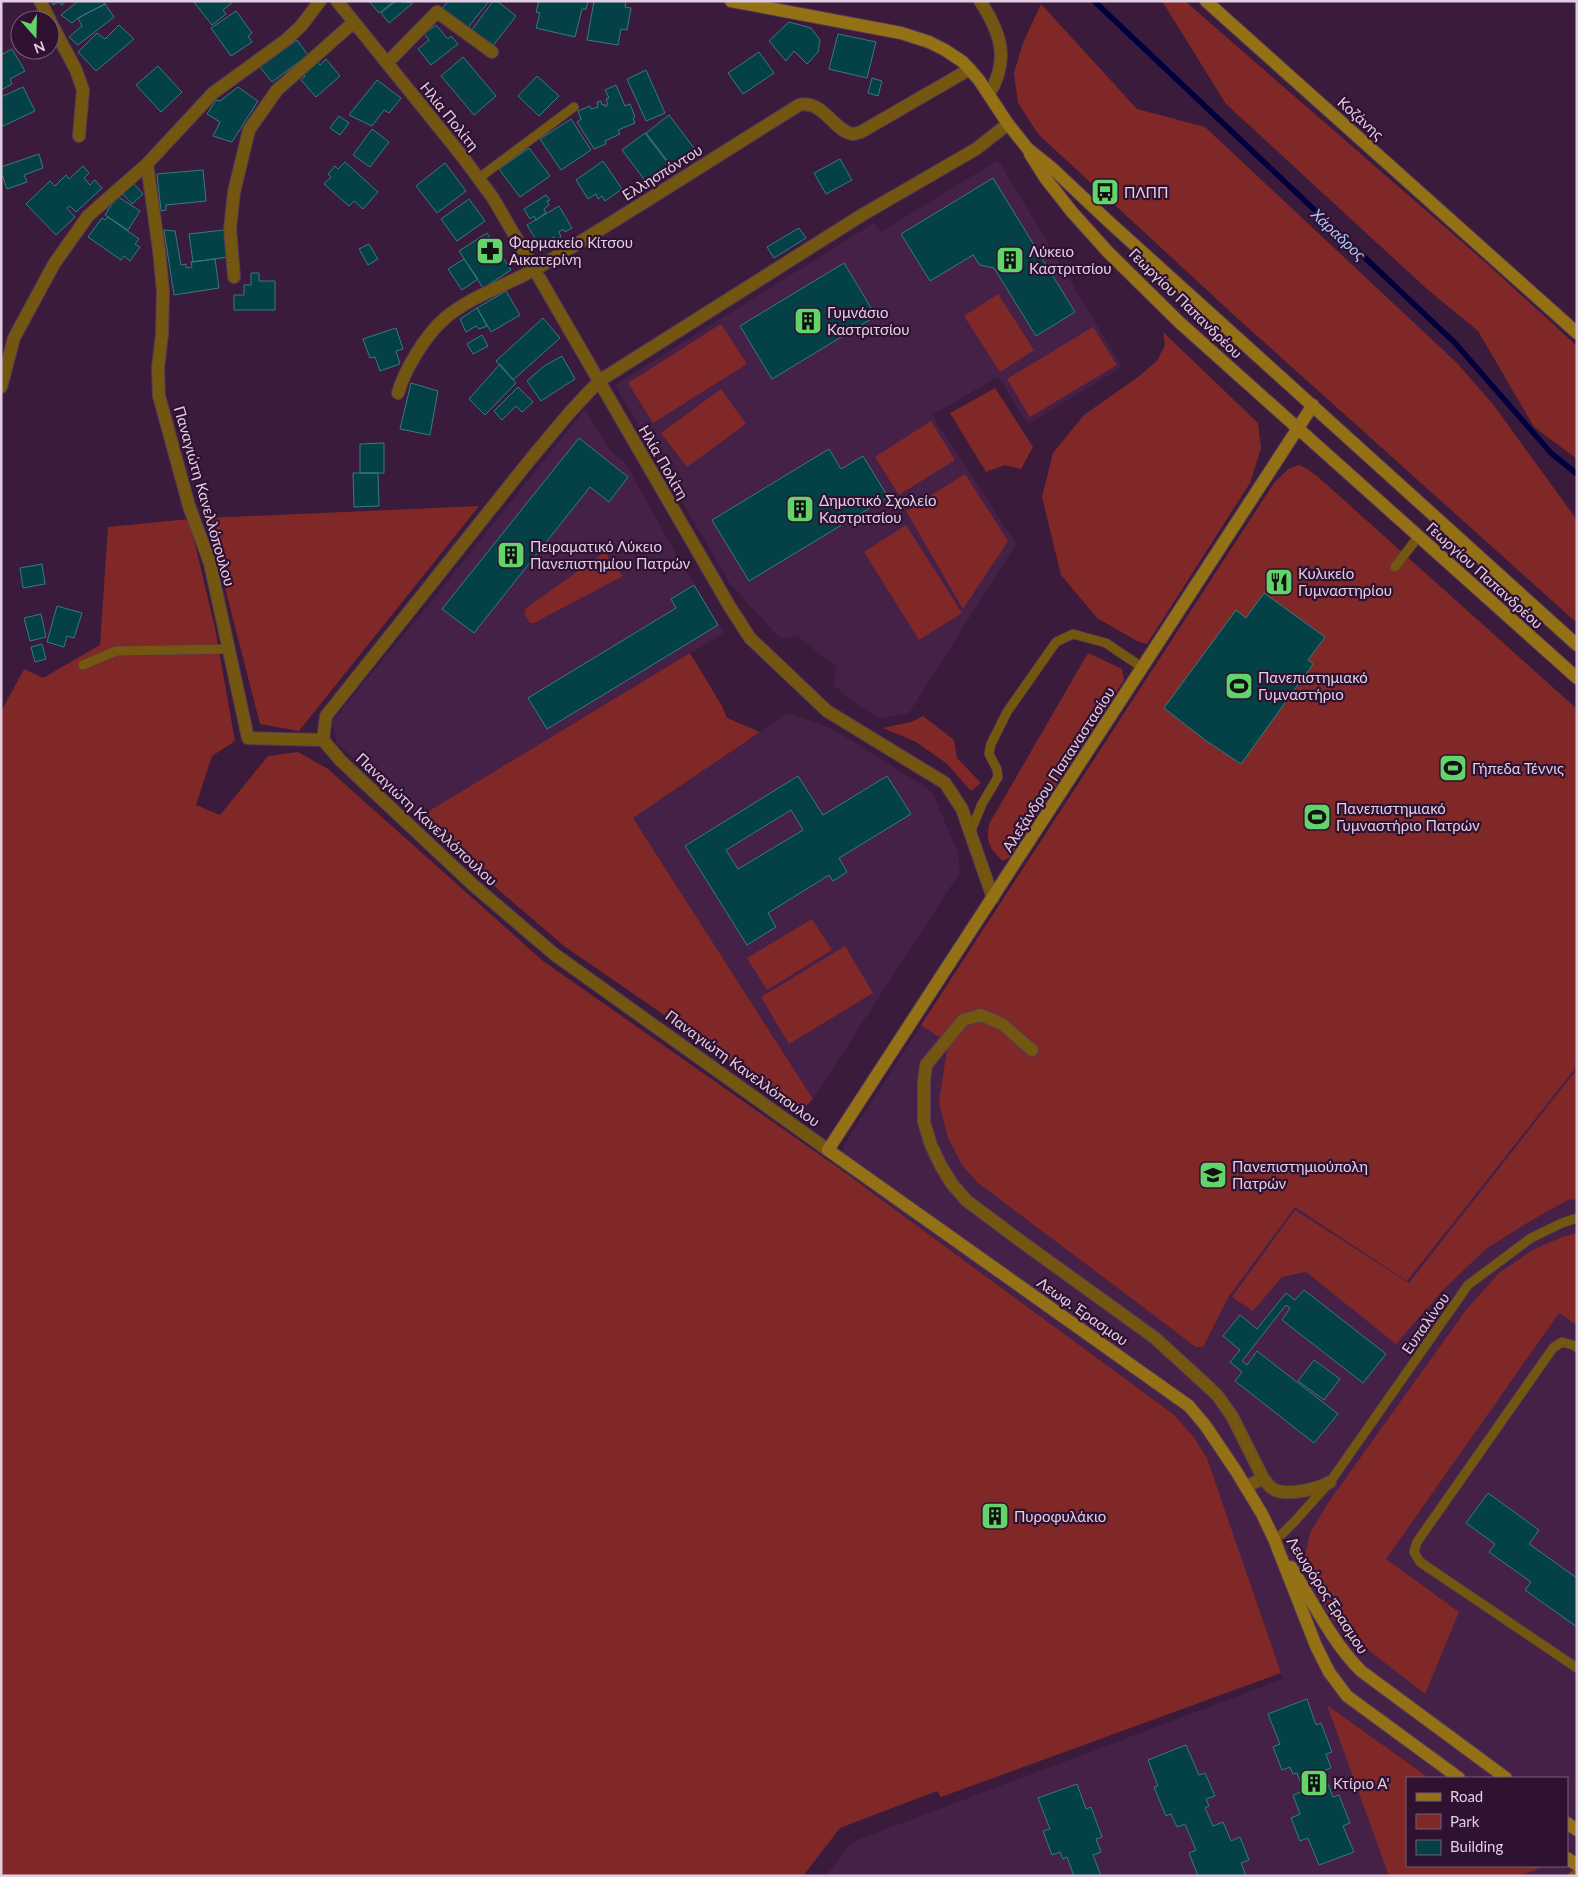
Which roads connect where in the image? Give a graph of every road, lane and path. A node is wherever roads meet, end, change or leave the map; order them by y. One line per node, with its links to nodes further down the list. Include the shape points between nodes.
1 (320, 1): 17 (street, via 286,40 213,93)
2 (337, 1): 7 (street, Ηλία Πολίτη)
3 (731, 1): 11 (street, via 901,32 945,50)
4 (980, 1): 12 (street, via 994,29 1001,54 1002,66)
5 (1206, 1): 21 (street, Κοζάνης)
6 (440, 6): 9 (street); 10 (street)
7 (354, 22): 10 (street, Ηλία Πολίτη); 20 (street, via 277,90 250,130 234,192 230,229)
8 (60, 39): 15 (street, via 83,90)
9 (492, 52)
10 (387, 64): 18 (street, Ηλία Πολίτη)
11 (970, 69): 12 (street); 19 (street, Ελλησπόντου, via 853,134 815,106 799,105)
12 (989, 94): 14 (street)
13 (574, 106): 18 (lane)
14 (1008, 124): 16 (street); 22 (street, via 976,149 862,215)
15 (79, 136)
16 (1028, 149): 25 (street, Γεωργίου Παπανδρέου); 26 (street, Γεωργίου Παπανδρέου, via 1046,179 1108,252)
17 (147, 164): 23 (street, via 88,216 54,264 14,338); 30 (street, Παναγιώτη Κανελλόπουλου, via 163,291 158,396 189,506 210,563)
18 (479, 178): 19 (street, Ηλία Πολίτη)
19 (534, 270): 22 (street, Ηλία Πολίτη); 24 (street, Ελλησπόντου, via 475,299 443,320 406,371)
20 (234, 277)
21 (1577, 333)
22 (599, 381): 34 (street, via 536,453 326,716); 35 (street, Ηλία Πολίτη, via 750,638 827,711 945,784 962,809)
23 (1, 387)
24 (398, 393)
25 (1313, 405): 26 (street, Αλεξάνδρου Παπαναστασίου); 29 (street, Γεωργίου Παπανδρέου)
26 (1297, 430): 27 (street, Γεωργίου Παπανδρέου); 32 (street, Αλεξάνδρου Παπαναστασίου)
27 (1418, 537): 28 (lane); 33 (street, Γεωργίου Παπανδρέου)
28 (1395, 567)
29 (1577, 645)
30 (228, 649): 31 (lane, via 116,652); 34 (street, Παναγιώτη Κανελλόπουλου, via 248,738)
31 (83, 665)
32 (1143, 668): 35 (lane, via 1106,643 1072,634 1056,642 1007,712 991,744 989,754 998,769 998,777); 36 (street, Αλεξάνδρου Παπαναστασίου)
33 (1577, 678)
34 (323, 740): 38 (street, Παναγιώτη Κανελλόπουλου, via 341,761 472,884 554,954)
35 (970, 833): 36 (street, Ηλία Πολίτη)
36 (993, 898): 38 (street, Αλεξάνδρου Παπαναστασίου)
37 (1032, 1050): 41 (street, via 1002,1024 980,1015 964,1020 926,1065 924,1122 941,1166 967,1201 1155,1338 1217,1395 1232,1416)
38 (828, 1150): 43 (street, Λεωφ. Έρασμου, via 1190,1406)
39 (1577, 1218): 42 (lane, Ευπαλίνου, via 1531,1238 1468,1285)
40 (1577, 1348): 45 (lane, via 1562,1342 1553,1348 1417,1542 1414,1552 1420,1562)
41 (1264, 1478): 42 (street, via 1269,1486 1287,1492 1322,1487); 43 (street)
42 (1330, 1482): 44 (lane, Ευπαλίνου)
43 (1246, 1487): 44 (street, Λεωφ. Έρασμου)
44 (1274, 1540): 46 (street, Λεωφόρος Έρασμου, via 1329,1672 1348,1696); 47 (street, Λεωφόρος Έρασμου, via 1348,1658)
45 (1577, 1668)
46 (1458, 1777)
47 (1505, 1777)
48 (1577, 1874): 49 (lane)
49 (1573, 1876)

